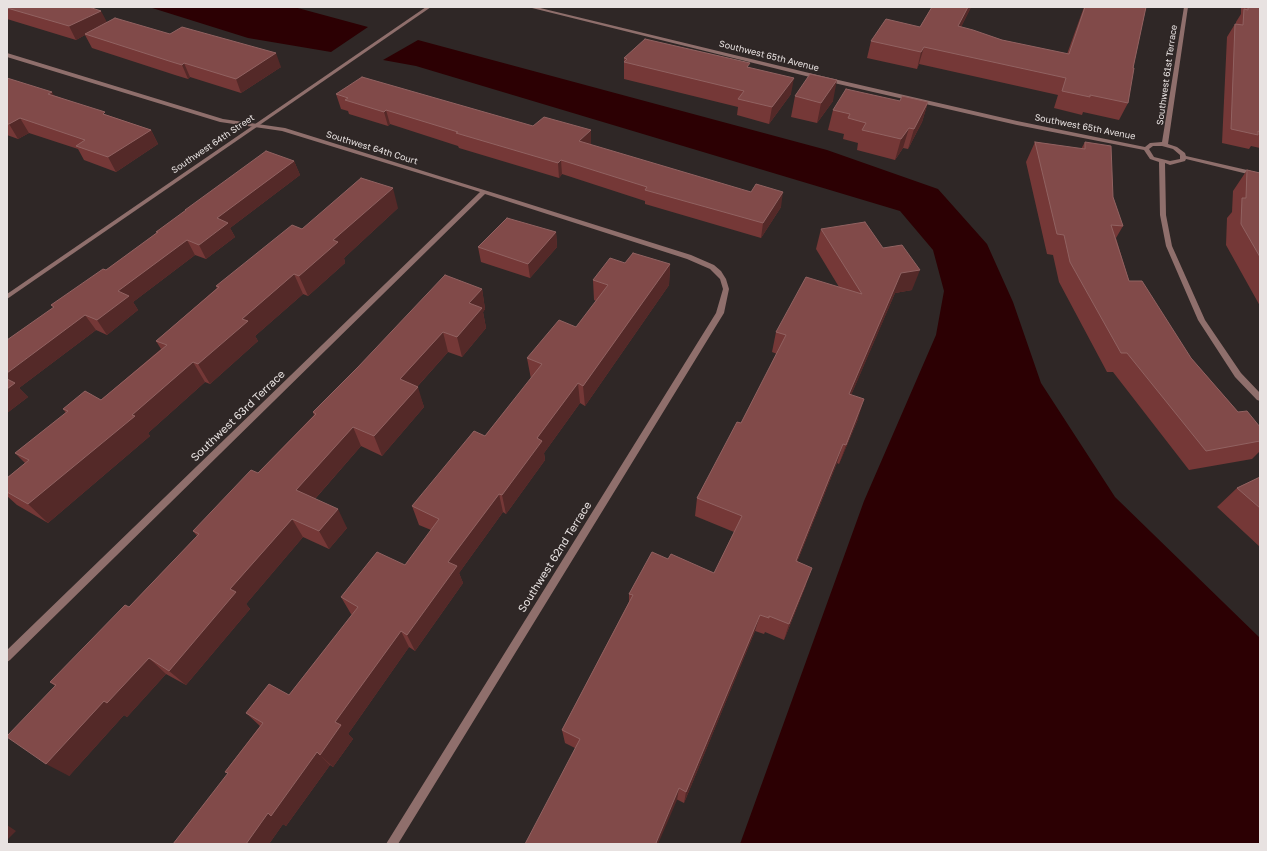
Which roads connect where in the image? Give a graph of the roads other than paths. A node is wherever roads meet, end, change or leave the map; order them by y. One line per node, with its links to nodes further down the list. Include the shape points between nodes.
1 (429, 7): 5 (street, Southwest 64th Street)
2 (530, 7): 7 (street, Southwest 65th Avenue, via 834,82)
3 (1186, 7): 6 (street, Southwest 61st Terrace)
4 (7, 55): 5 (street, Southwest 64th Court, via 222,121)
5 (255, 126): 11 (street, Southwest 64th Court, via 283,129); 13 (street, Southwest 64th Street)
6 (1165, 144): 7 (street, via 1152,144); 8 (street, via 1180,151)
7 (1146, 149): 9 (street, via 1152,158)
8 (1184, 157): 9 (street, via 1176,163); 10 (street)
9 (1162, 162): 14 (street, via 1162,202 1166,231 1181,275 1202,320 1223,353 1238,375)
10 (1260, 175)
11 (484, 192): 12 (street, Southwest 64th Court, via 689,257 712,267); 15 (street, Southwest 63rd Terrace)
12 (723, 279): 16 (street, Southwest 62nd Terrace, via 726,289 720,312)
13 (7, 297)
14 (1260, 398)
15 (7, 656)
16 (392, 844)

